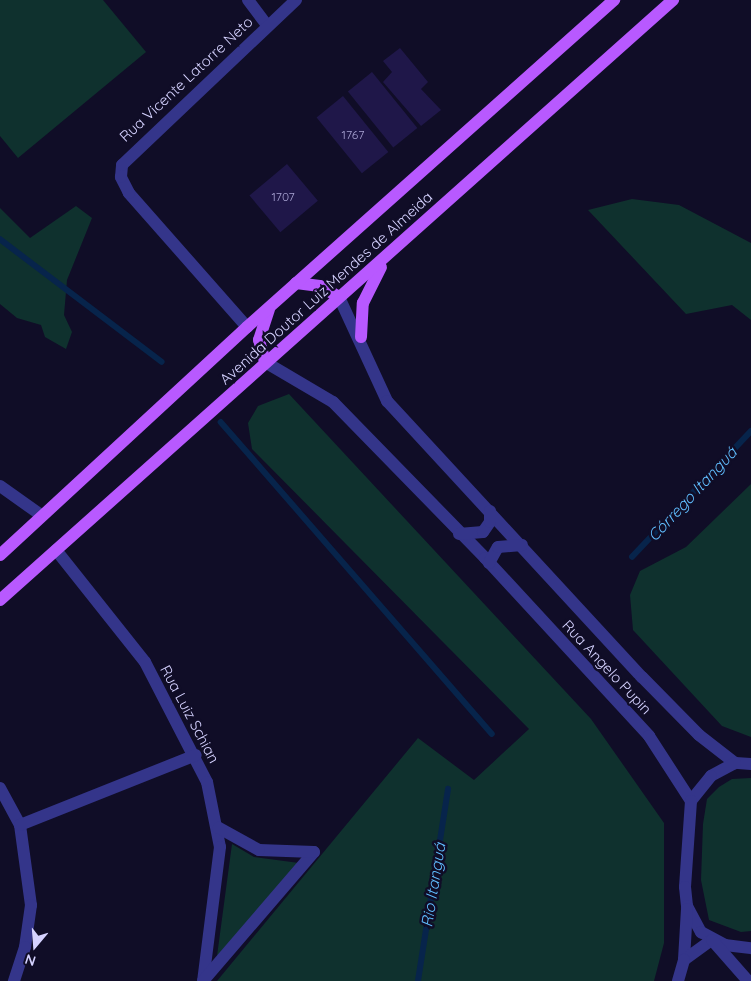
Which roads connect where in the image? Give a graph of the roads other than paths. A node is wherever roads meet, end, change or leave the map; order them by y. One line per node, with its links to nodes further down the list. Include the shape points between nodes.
1 (248, 0): 5 (street)
2 (296, 0): 5 (street, Rua Vicente Latorre Neto)
3 (614, 0): 7 (main road, Avenida Doutor Luiz Mendes de Almeida)
4 (673, 0): 6 (main road, Avenida Doutor Luiz Mendes de Almeida)
5 (267, 25): 10 (street, Rua Vicente Latorre Neto, via 127,157 121,178 129,193)
6 (395, 248): 8 (main road, Avenida Doutor Luiz Mendes de Almeida); 11 (main road, via 370,281 363,303)
7 (296, 283): 8 (main road, via 320,286); 9 (main road, Avenida Doutor Luiz Mendes de Almeida)
8 (339, 297): 11 (street, Rua Angelo Pupin); 12 (main road, Avenida Doutor Luiz Mendes de Almeida)
9 (271, 305): 10 (main road, Avenida Doutor Luiz Mendes de Almeida); 12 (main road, via 259,340)
10 (247, 327): 15 (main road, Avenida Doutor Luiz Mendes de Almeida)
11 (361, 337): 14 (street, Rua Angelo Pupin, via 370,372 387,401)
12 (264, 362): 16 (street, Rua Angelo Pupin, via 333,402); 18 (main road, Avenida Doutor Luiz Mendes de Almeida)
13 (0, 486): 15 (street)
14 (490, 511): 16 (street, via 490,522 483,532); 17 (street, Rua Angelo Pupin)
15 (41, 515): 19 (main road, Avenida Doutor Luiz Mendes de Almeida)
16 (459, 534): 20 (street, Rua Angelo Pupin)
17 (522, 546): 20 (street, via 498,547); 23 (street, Rua Angelo Pupin, via 692,729)
18 (56, 550): 21 (main road, Avenida Doutor Luiz Mendes de Almeida); 22 (street, Rua Luiz Schian, via 144,662)
19 (0, 555)
20 (490, 563): 26 (street, Rua Angelo Pupin, via 649,736)
21 (0, 600)
22 (196, 755): 27 (street); 28 (street, Rua Luiz Schian)
23 (735, 763): 24 (street); 26 (street, via 711,776)
24 (751, 764)
25 (0, 788): 27 (street)
26 (691, 801): 29 (street)
27 (20, 825): 33 (street, via 31,905 26,947)
28 (219, 828): 34 (street, Rua Luiz Schian, via 215,912); 34 (street, via 259,850 314,852)
29 (687, 906): 30 (street, via 701,932); 32 (street)
30 (712, 940): 31 (street); 32 (street); 36 (street)
31 (751, 948)
32 (684, 960): 35 (street)
33 (14, 981)
34 (204, 981)
35 (678, 981)
36 (748, 981)

